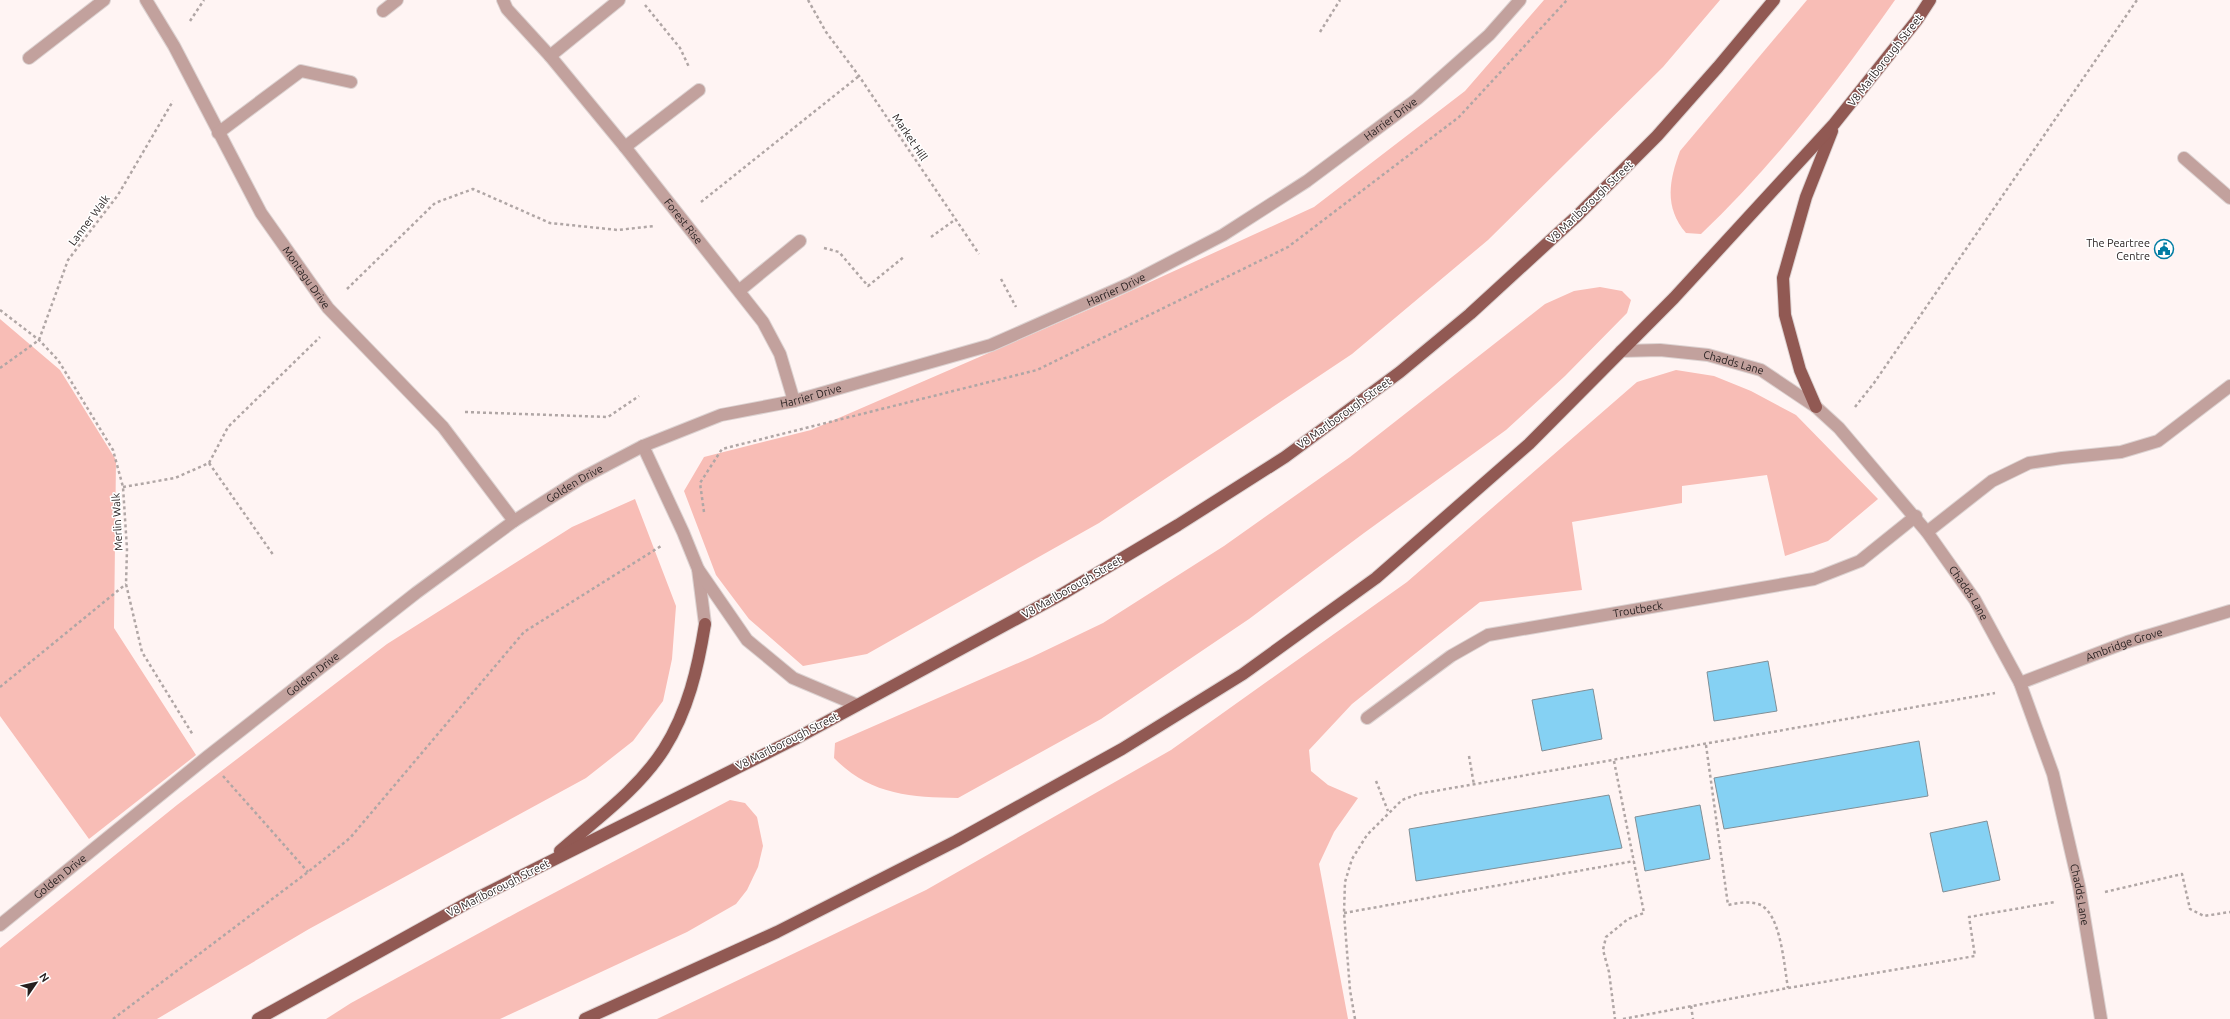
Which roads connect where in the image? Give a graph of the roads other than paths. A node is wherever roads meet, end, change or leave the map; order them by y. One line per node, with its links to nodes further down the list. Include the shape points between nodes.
1 (104, 0): 11 (street)
2 (146, 0): 15 (street, Montagu Drive)
3 (398, 0): 9 (street)
4 (503, 0): 10 (street, Forest Rise, via 507,9)
5 (619, 0): 10 (street)
6 (1520, 0): 23 (street, Harrier Drive, via 1489,35 1417,99 1308,181 1223,235 1129,284 991,345)
7 (1774, 0): 33 (main road, V8 Marlborough Street, via 1646,147 1571,221 1470,314 1400,372 1285,457 1178,525 1064,593)
8 (1930, 0): 14 (main road, V8 Marlborough Street)
9 (383, 11)
10 (550, 56): 16 (street, Forest Rise)
11 (29, 58)
12 (351, 82): 15 (street, via 301,71)
13 (700, 90): 16 (street)
14 (1834, 124): 21 (main road, V8 Marlborough Street, via 1674,298); 24 (main road, via 1806,197 1783,278 1785,315 1800,370)
15 (218, 133): 27 (street, Montagu Drive, via 261,213 328,308 443,427)
16 (625, 147): 20 (street, Forest Rise)
17 (2184, 158): 18 (street)
18 (2230, 198)
19 (800, 241): 20 (street)
20 (740, 290): 23 (street, Forest Rise, via 763,322 780,354)
21 (1621, 351): 24 (street, Chadds Lane, via 1660,350 1708,355 1761,370); 38 (main road, V8 Marlborough Street, via 1529,444 1376,578 1243,674 1122,749 956,841 778,932)
22 (2230, 386): 28 (street, via 2158,441 2121,452 2029,464 1992,481)
23 (794, 401): 25 (street, Harrier Drive, via 721,415)
24 (1816, 407): 26 (street, Chadds Lane, via 1839,428)
25 (643, 446): 27 (street, Golden Drive, via 580,478); 29 (street)
26 (1916, 516): 28 (street, Chadds Lane); 34 (street, Troutbeck, via 1860,561 1814,579 1488,634 1451,656)
27 (514, 521): 36 (street, Golden Drive, via 416,593 207,757)
28 (1927, 532): 32 (street, Chadds Lane, via 1976,600)
29 (698, 569): 31 (street); 33 (street, via 747,640 793,678)
30 (2230, 611): 32 (street, Ambridge Grove, via 2127,642)
31 (705, 624): 35 (main road, via 694,684 680,720 663,750 634,785)
32 (2020, 683): 39 (street, Chadds Lane, via 2053,774 2081,897)
33 (857, 705): 35 (main road, V8 Marlborough Street, via 795,739)
34 (1367, 718)
35 (547, 863): 37 (main road, V8 Marlborough Street, via 471,901)
36 (0, 925)
37 (258, 1019)
38 (585, 1019)
39 (2101, 1019)

